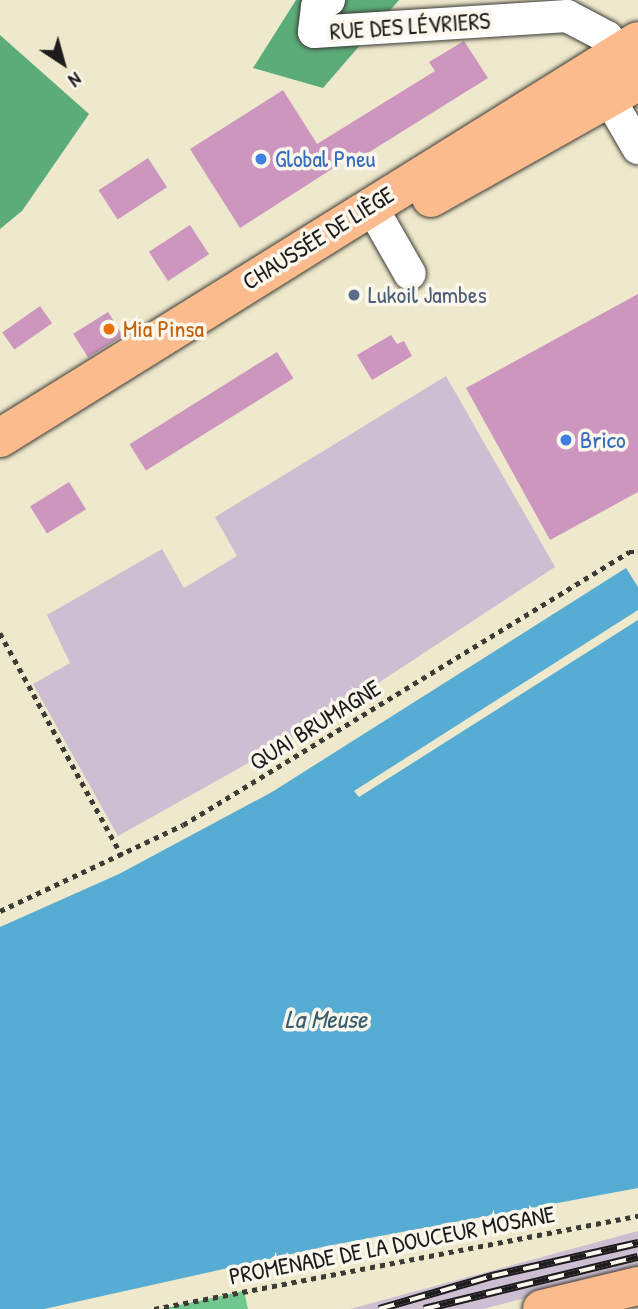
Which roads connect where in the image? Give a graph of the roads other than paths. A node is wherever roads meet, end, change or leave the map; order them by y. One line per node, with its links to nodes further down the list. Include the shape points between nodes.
1 (329, 0): 2 (street, RUE DES LÉVRIERS, via 317,7 314,32)
2 (573, 8): 3 (street, RUE DES LÉVRIERS, via 607,37)
3 (628, 66): 4 (street, RUE DES LÉVRIERS); 5 (main road, CHAUSSÉE DE LIÈGE); 7 (main road, CHAUSSÉE DE LIÈGE)
4 (638, 148)
5 (382, 225): 6 (street); 8 (main road, CHAUSSÉE DE LIÈGE)
6 (410, 274)
7 (0, 438)
8 (0, 463)
9 (638, 1286): 10 (main road)
10 (542, 1309)

